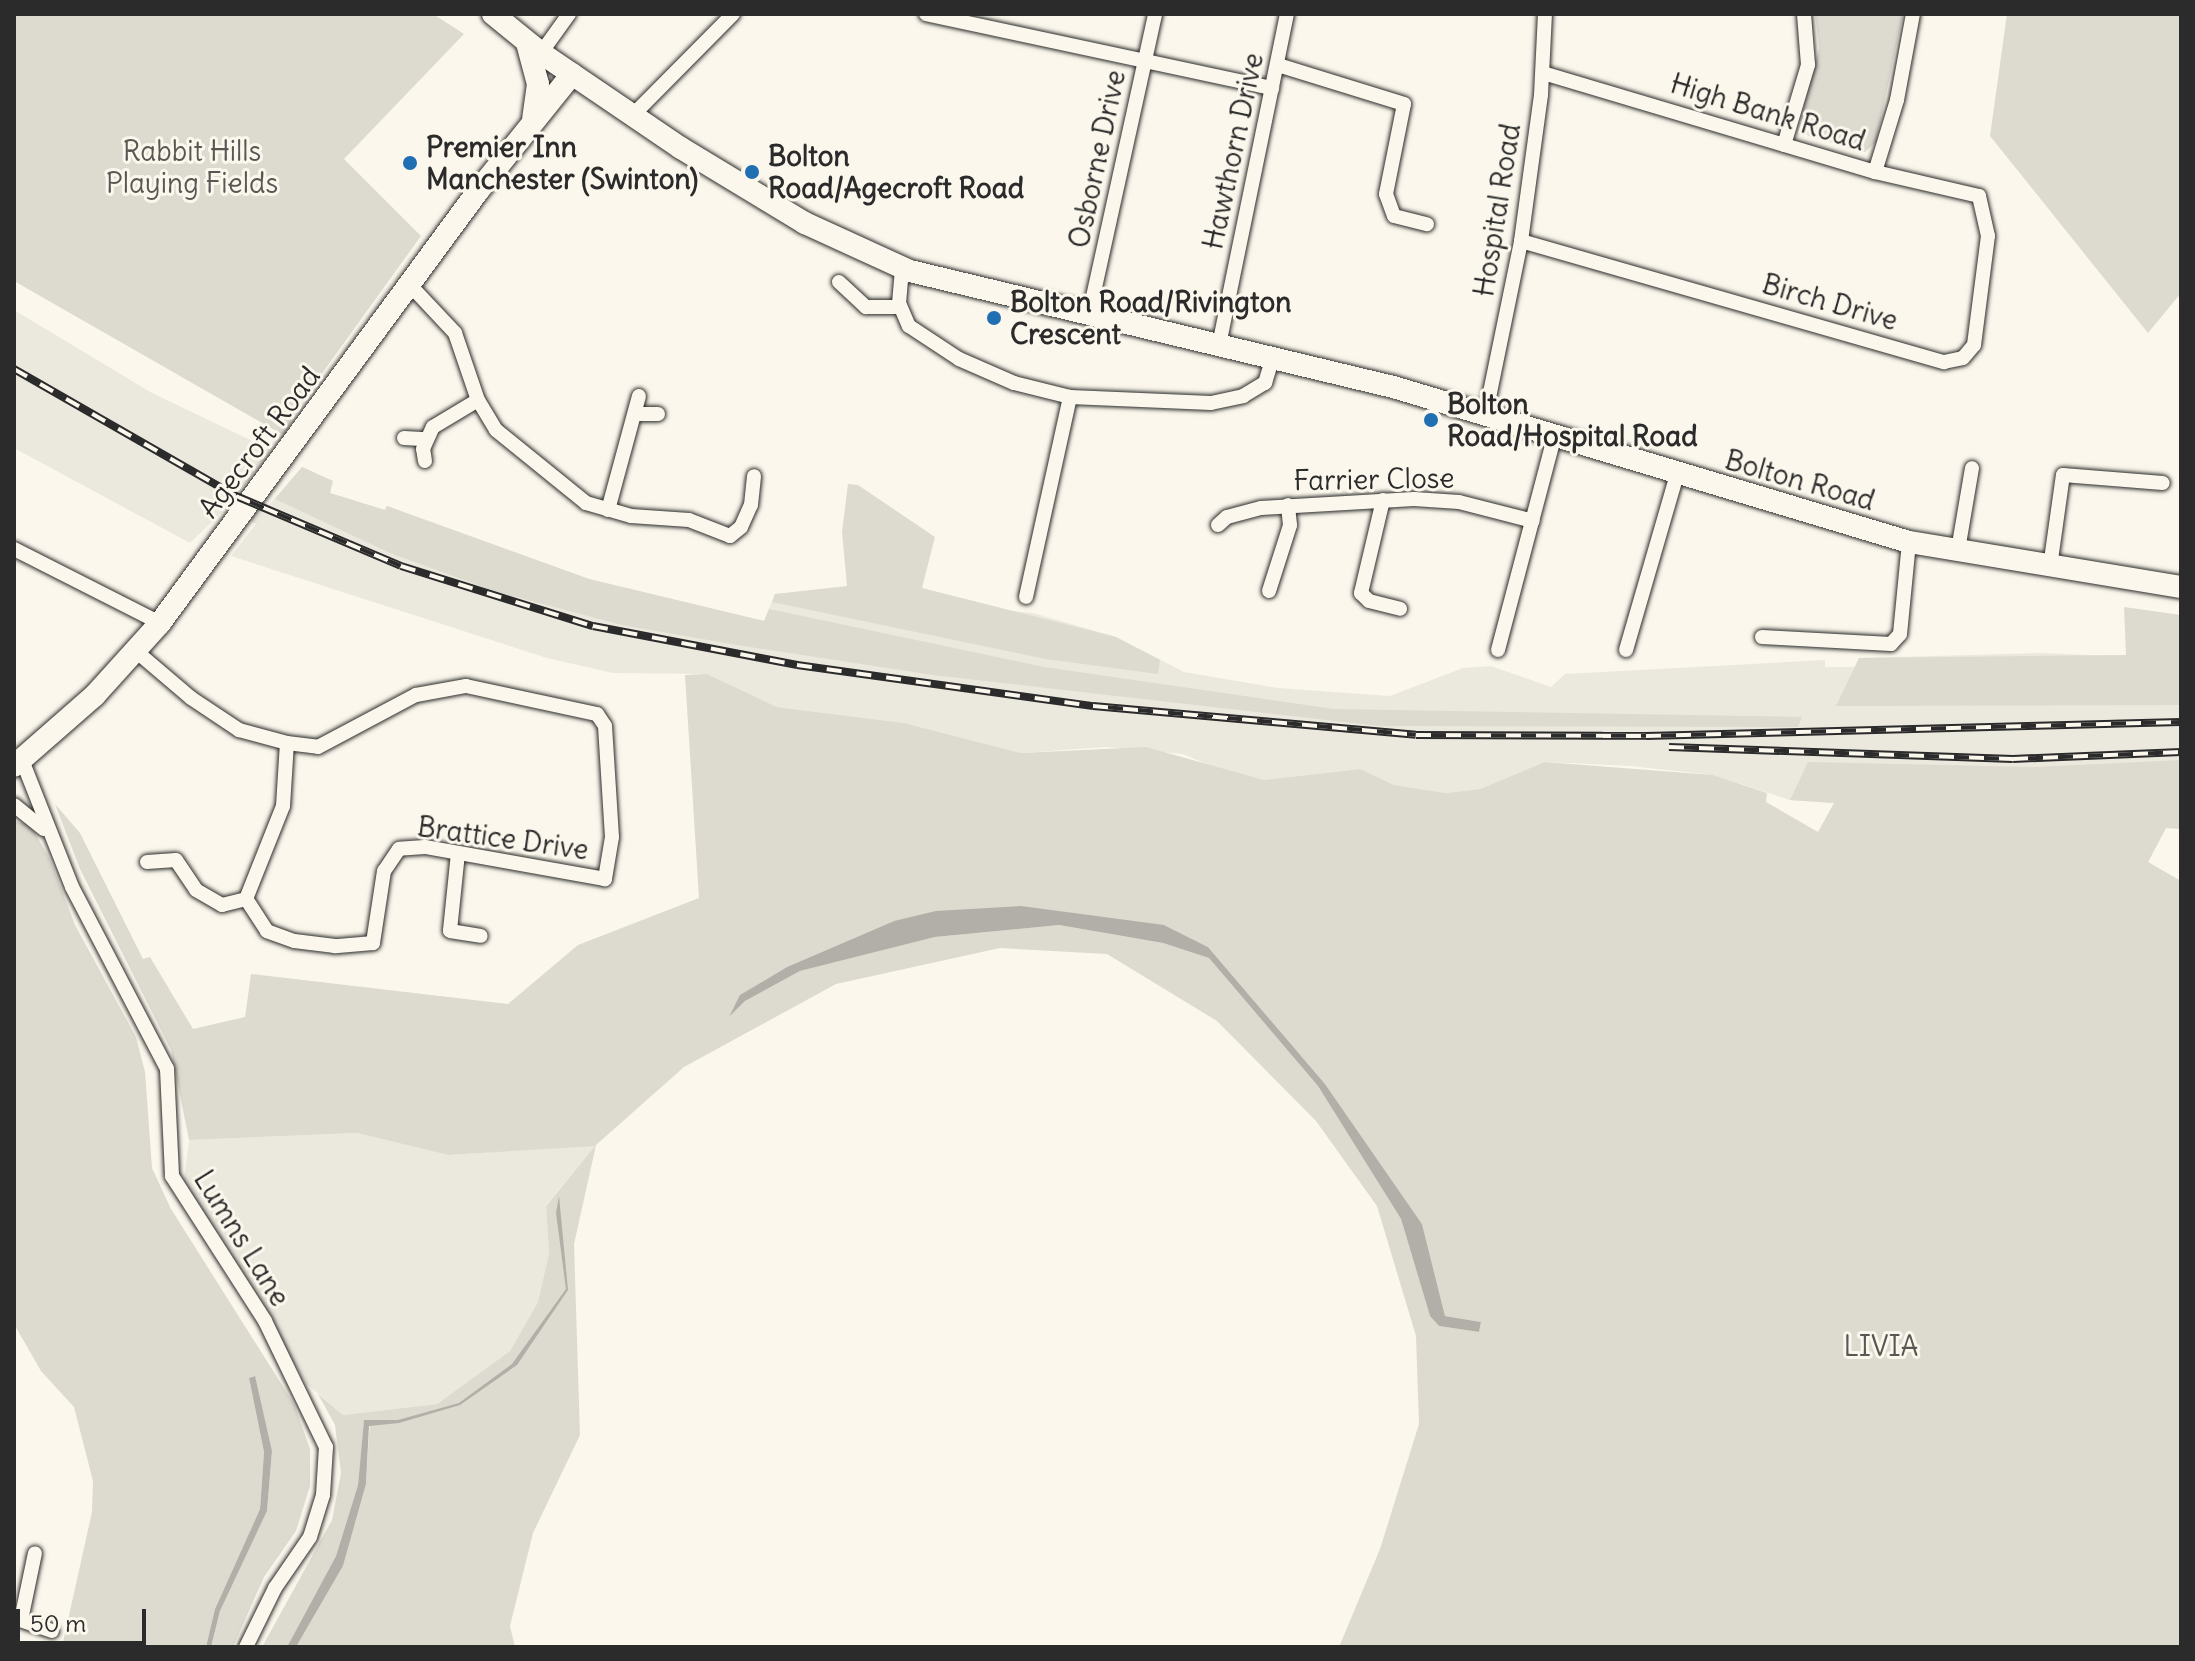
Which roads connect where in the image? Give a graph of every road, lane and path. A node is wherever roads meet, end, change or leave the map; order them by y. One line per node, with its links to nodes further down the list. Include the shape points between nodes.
1 (493, 14): 10 (main road, Bolton Road)
2 (569, 14): 10 (street)
3 (733, 14): 16 (street)
4 (926, 14): 11 (street)
5 (1155, 14): 11 (street, Osborne Drive)
6 (1287, 14): 12 (street, Hawthorn Drive)
7 (1545, 14): 13 (street, Hospital Road)
8 (1804, 14): 18 (street, via 1808,65)
9 (1913, 14): 19 (street, via 1897,100)
10 (534, 47): 14 (main road, Bolton Road); 17 (main road, via 538,84)
11 (1145, 62): 15 (street); 27 (street, Osborne Drive)
12 (1278, 65): 15 (street, Hawthorn Drive); 21 (street, via 1404,104 1386,194 1394,216)
13 (1543, 73): 18 (street, High Bank Road); 22 (street, Hospital Road)
14 (578, 78): 16 (main road, Bolton Road); 17 (main road, Agecroft Road)
15 (1272, 88): 28 (street, Hawthorn Drive)
16 (633, 115): 23 (main road, Bolton Road, via 805,223)
17 (530, 127): 25 (main road, Agecroft Road)
18 (1784, 145): 19 (street, High Bank Road)
19 (1875, 172): 20 (street, High Bank Road)
20 (1979, 196): 22 (street, Birch Drive, via 1988,236 1974,345 1953,361)
21 (1427, 224)
22 (1521, 241): 33 (street, Hospital Road)
23 (902, 269): 26 (street); 27 (main road, Bolton Road)
24 (839, 282): 26 (street, via 866,307)
25 (410, 285): 32 (street, via 455,333); 57 (main road, Agecroft Road)
26 (900, 307): 31 (street, via 909,326 959,359 1014,383)
27 (1089, 315): 28 (main road, Bolton Road)
28 (1219, 345): 29 (main road, Bolton Road)
29 (1273, 357): 31 (street, via 1258,391 1222,401 1116,403); 33 (main road, Bolton Road)
30 (639, 396): 34 (street)
31 (1070, 397): 55 (street)
32 (478, 400): 38 (street, via 447,416); 46 (street, via 496,430 564,487)
33 (1486, 412): 36 (main road, Bolton Road)
34 (637, 414): 35 (street); 46 (street)
35 (658, 414)
36 (1555, 435): 41 (main road, Bolton Road); 47 (street)
37 (404, 438): 38 (street)
38 (426, 439): 39 (street)
39 (425, 461)
40 (1972, 468): 51 (street)
41 (1677, 475): 49 (main road, Bolton Road); 60 (street)
42 (754, 476): 46 (street, via 751,505 741,527 730,536 689,520)
43 (2163, 483): 52 (street, via 2063,475)
44 (1383, 500): 45 (street, Farrier Close); 47 (street, Farrier Close, via 1459,502); 56 (street, via 1361,593 1369,601)
45 (1288, 505): 48 (street, Farrier Close, via 1227,517); 54 (street, via 1290,525)
46 (608, 510)
47 (1533, 521): 59 (street)
48 (1218, 525)
49 (1909, 542): 51 (main road, Bolton Road); 58 (street, via 1900,634 1891,644)
50 (14, 549): 57 (street)
51 (1958, 550): 52 (main road, Bolton Road)
52 (2050, 567): 53 (main road, Bolton Road)
53 (2181, 587)
54 (1269, 591)
55 (1026, 597)
56 (1400, 609)
57 (160, 623): 61 (main road, Agecroft Road)
58 (1762, 637)
59 (1498, 650)
60 (1626, 650)
61 (137, 652): 62 (street, Brattice Drive, via 239,730); 63 (main road, Agecroft Road)
62 (287, 743): 66 (street, Brattice Drive, via 318,747 416,695 466,686 597,714 605,726 612,824 605,879); 68 (street, via 283,806)
63 (18, 763): 65 (street, Lumns Lane)
64 (14, 805): 65 (street)
65 (50, 836): 73 (street, Lumns Lane, via 167,1069 172,1176 265,1321 326,1447 323,1495 310,1537 275,1588)
66 (458, 853): 68 (street, Brattice Drive, via 399,849 384,871 373,943 294,941 267,931); 69 (street, via 450,931)
67 (147, 862): 68 (street, via 176,860 196,890 222,905)
68 (246, 899)
69 (481, 936)
70 (35, 1553): 71 (street)
71 (18, 1619): 72 (street)
72 (52, 1631)
73 (246, 1647)

